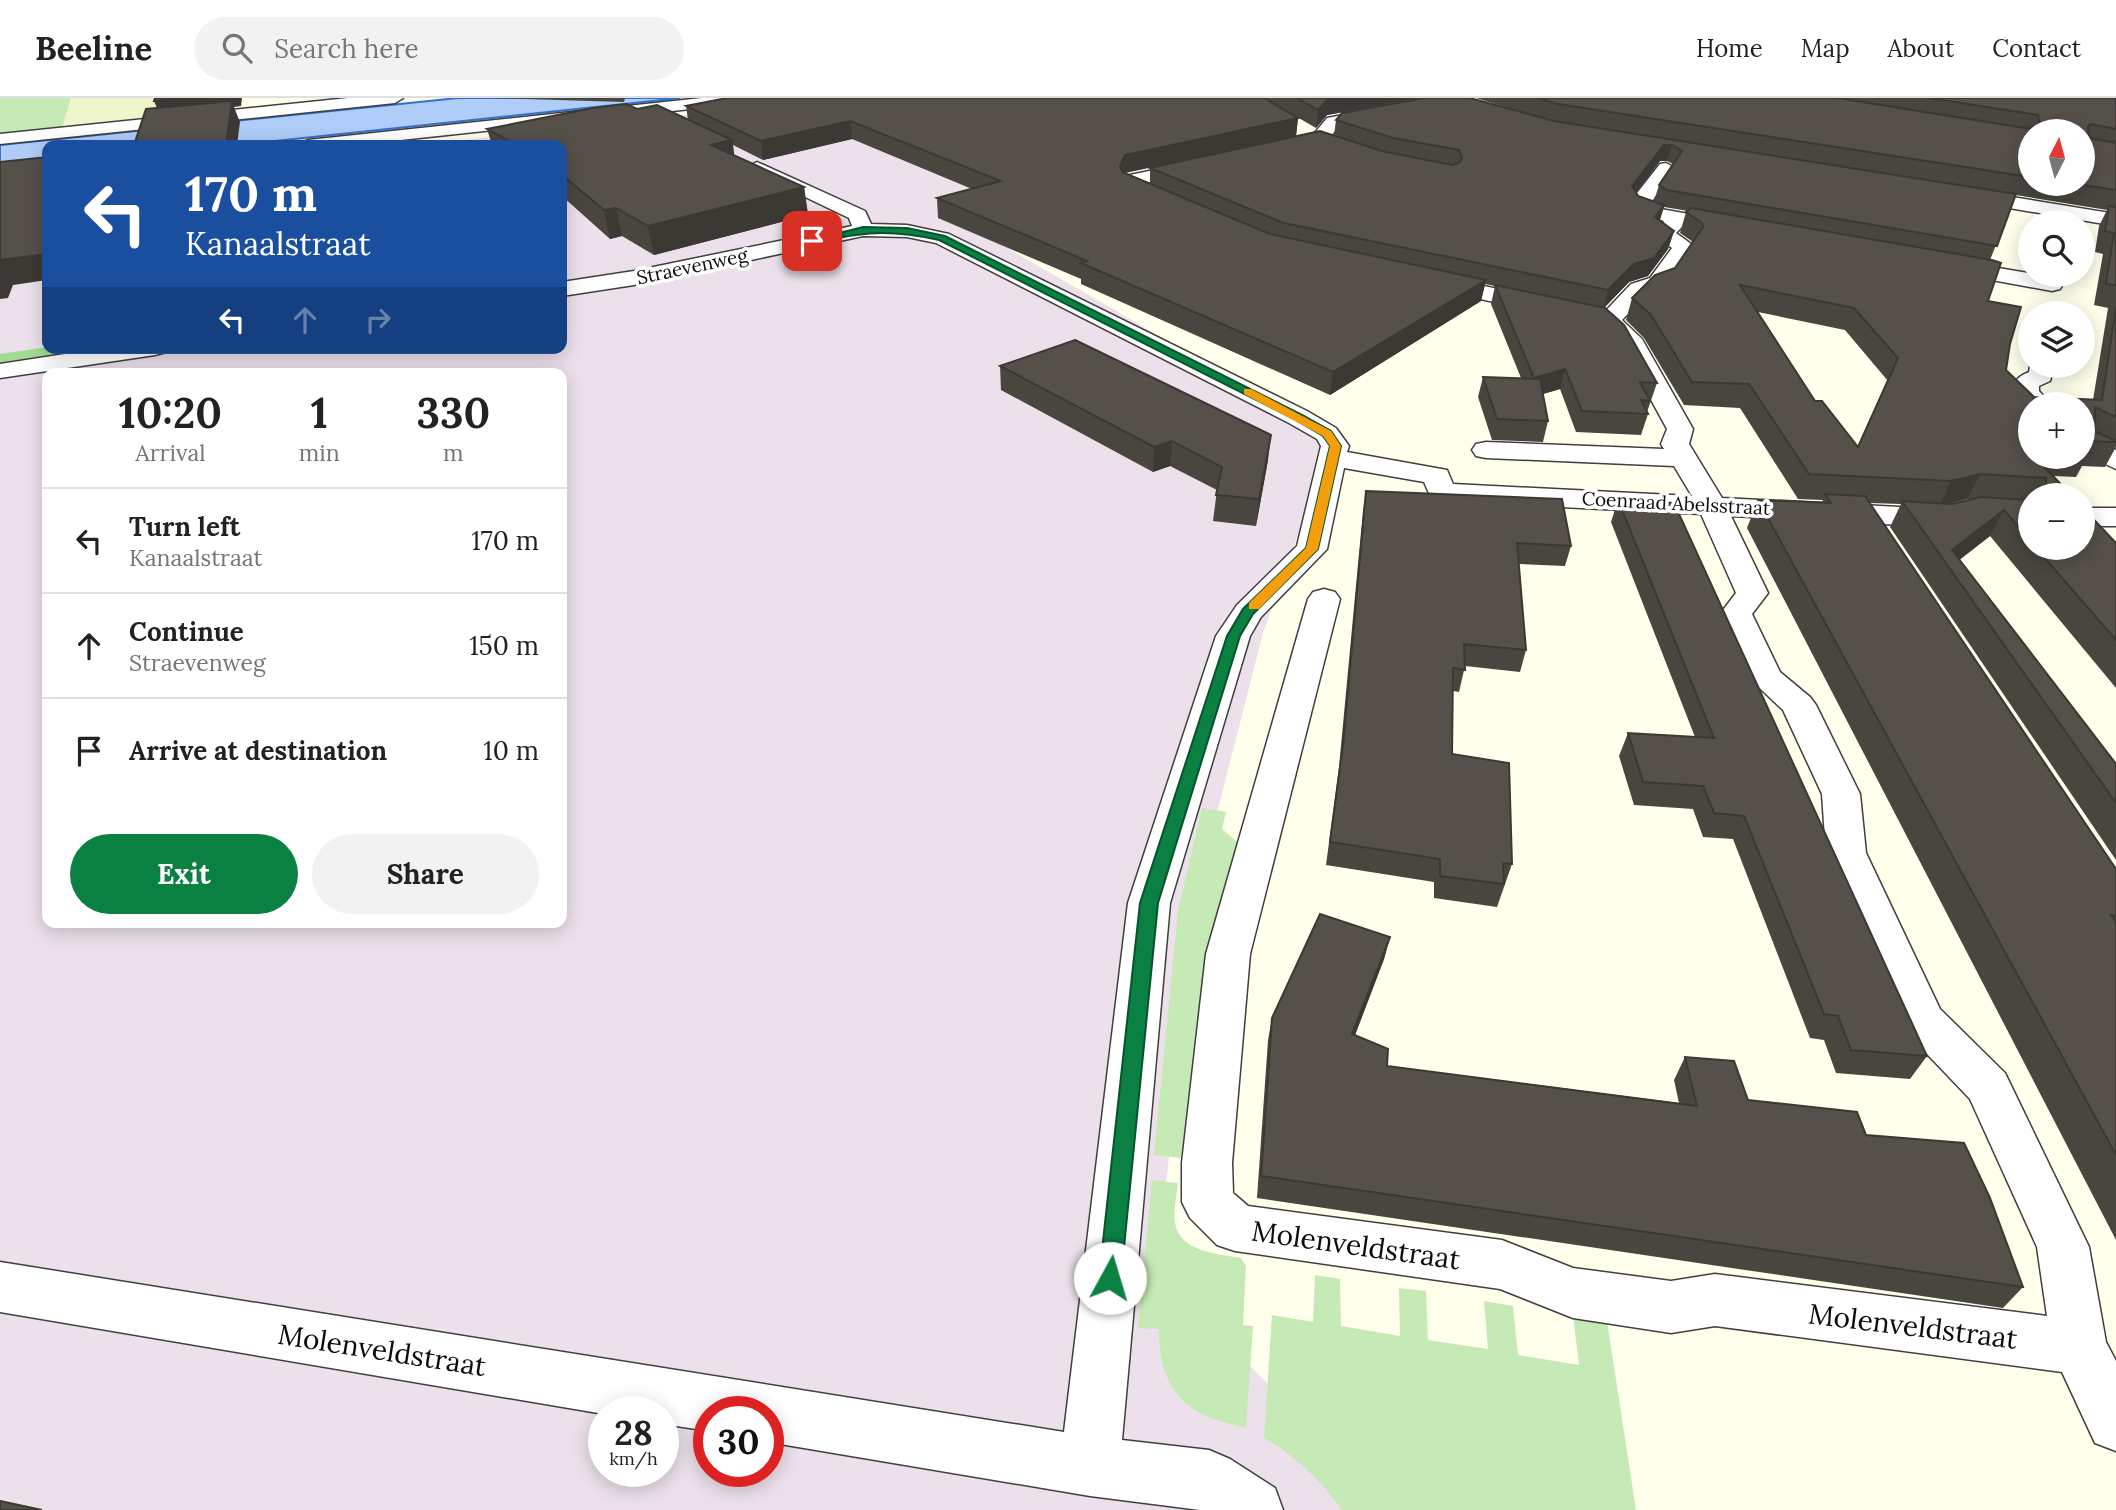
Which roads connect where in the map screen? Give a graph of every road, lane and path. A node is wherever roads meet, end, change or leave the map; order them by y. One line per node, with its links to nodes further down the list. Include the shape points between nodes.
1 (395, 98): 9 (street)
2 (747, 98): 5 (street)
3 (1455, 99): 4 (street); 10 (street, via 1333,122)
4 (1478, 108)
5 (639, 110): 7 (street); 8 (street)
6 (1294, 125): 10 (street)
7 (675, 128)
8 (459, 137): 11 (street)
9 (0, 139)
10 (1319, 139): 12 (street); 13 (street)
11 (402, 140)
12 (1341, 146)
13 (1258, 153)
14 (736, 157): 21 (street, via 858,215)
15 (1220, 161): 18 (street, via 1132,180 1131,186)
16 (1666, 168): 19 (street, via 1640,202 1641,207)
17 (1951, 193): 20 (street)
18 (1191, 212)
19 (1679, 218): 22 (street); 35 (street, via 1663,234 1684,246 1658,283 1639,289 1603,319 1630,339 1680,429 1675,444)
20 (2116, 220)
21 (863, 230): 26 (street, Straevenweg); 34 (street, Straevenweg, via 942,238 1298,417 1327,434 1335,446)
22 (1759, 232)
23 (1919, 260): 25 (street)
24 (1416, 279): 27 (street)
25 (2018, 279)
26 (567, 288)
27 (1570, 312)
28 (115, 354): 29 (street)
29 (0, 371)
30 (2036, 378): 31 (street, via 2027,382)
31 (2026, 392)
32 (2095, 449): 36 (street)
33 (1486, 450): 35 (street)
34 (1334, 458): 37 (street, Coenraad Abelsstraat, via 1437,476 1441,492); 47 (street, via 1312,549 1248,612 1233,636 1149,903)
35 (1683, 458): 37 (street)
36 (2116, 461)
37 (1711, 504): 38 (street, Coenraad Abelsstraat); 43 (street, via 1752,593 1736,614 1765,677 1798,705 1841,794 1846,853 1923,1020 1988,1087 2063,1247)
38 (1863, 513): 39 (street, Coenraad Abelsstraat, via 1939,518 1968,511); 40 (street)
39 (2018, 513)
40 (1885, 548)
41 (1324, 599): 43 (street, Molenveldstraat, via 1228,954 1207,1163 1208,1202 1235,1228 1502,1265 1573,1293 1671,1307 1715,1300)
42 (0, 1287): 44 (street, Molenveldstraat)
43 (2079, 1348): 46 (street)
44 (693, 1401)
45 (784, 1416): 47 (street, Molenveldstraat)
46 (2116, 1422)
47 (1090, 1465): 48 (street, Molenveldstraat, via 1209,1480)
48 (1253, 1510)

